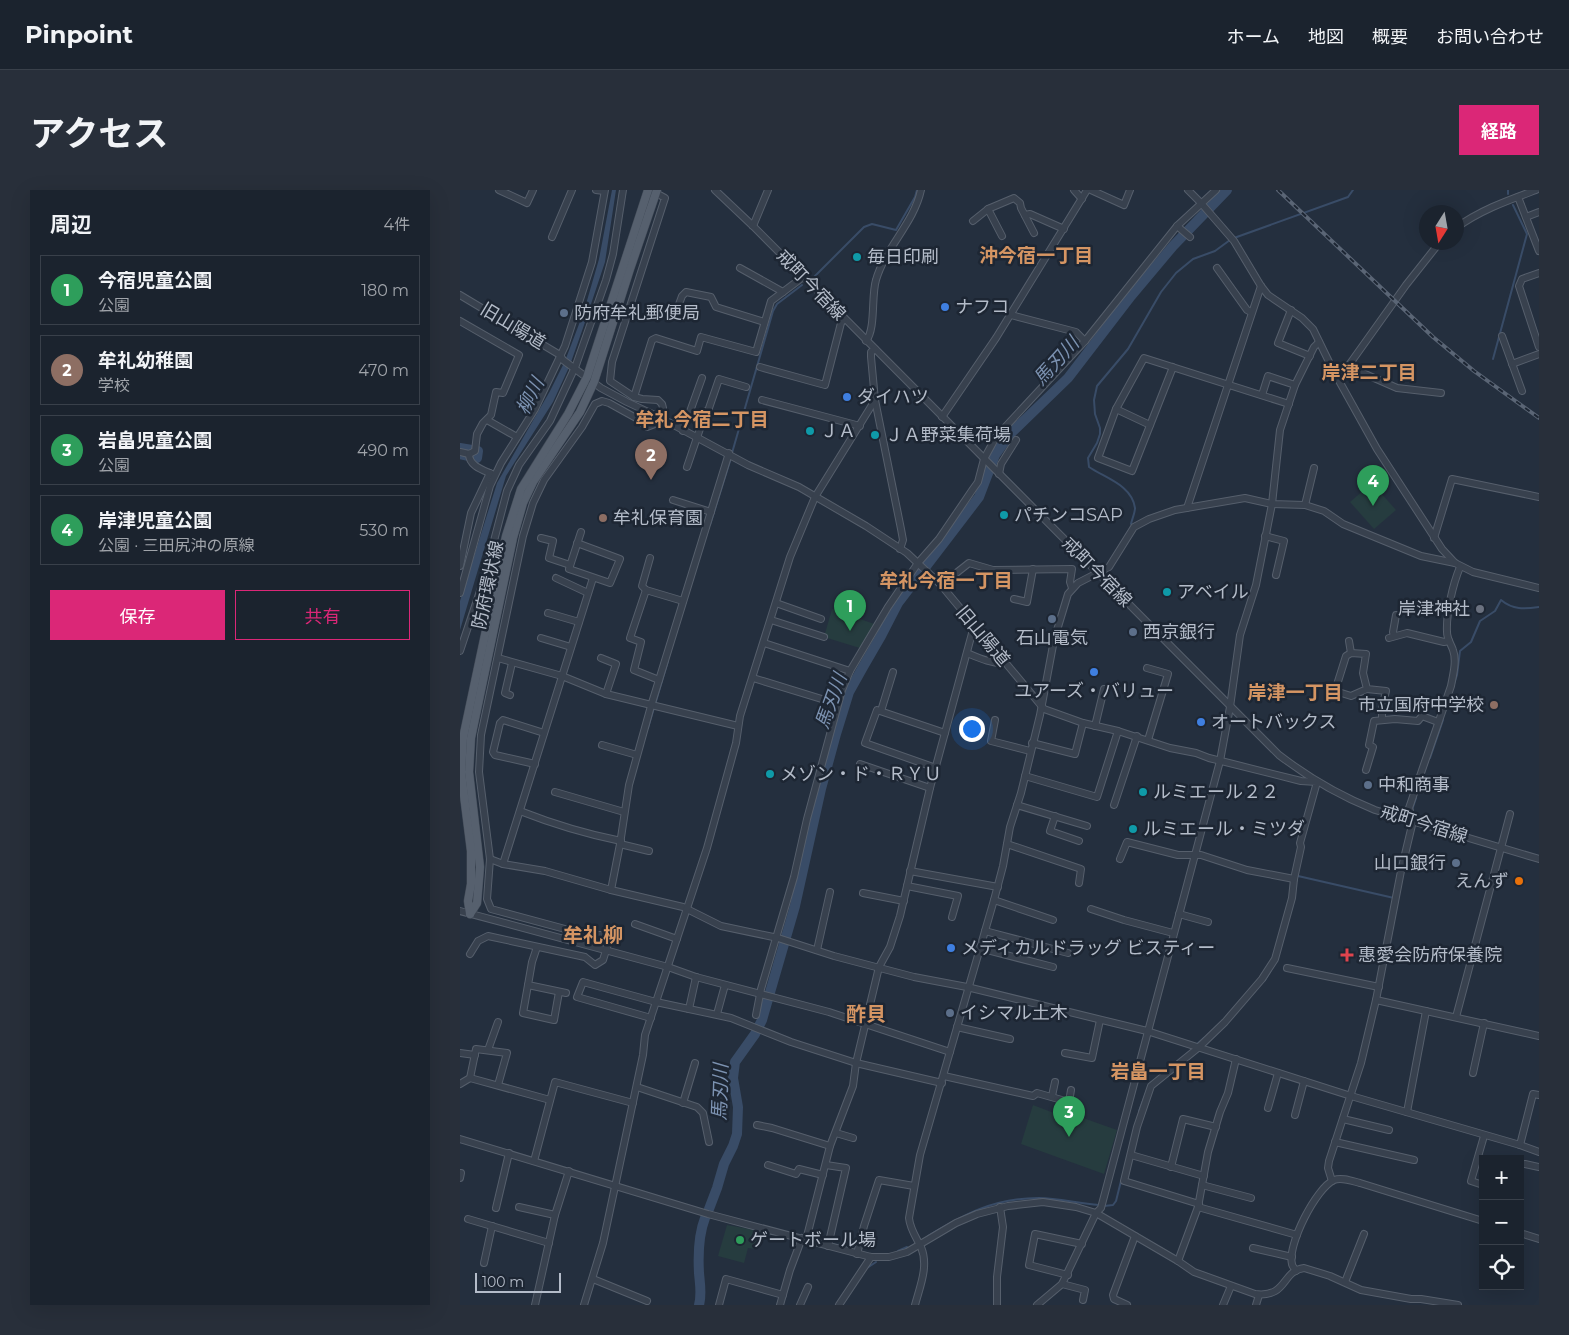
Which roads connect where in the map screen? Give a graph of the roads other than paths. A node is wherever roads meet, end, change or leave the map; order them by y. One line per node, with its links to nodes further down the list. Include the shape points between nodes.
1 (499, 190): 2 (street, via 527,203)
2 (533, 190)
3 (572, 190): 33 (street)
4 (596, 190): 5 (street)
5 (605, 190): 59 (street, via 589,274)
6 (623, 190): 61 (street, via 606,280)
7 (648, 190): 65 (main road, 防府環状線)
8 (715, 190): 28 (street, 戒町今宿線)
9 (768, 190): 28 (street)
10 (922, 190): 52 (street, via 916,207 881,266 872,297 872,323)
11 (1074, 190): 20 (street)
12 (1087, 190): 20 (street)
13 (1091, 190): 14 (street, via 1124,205)
14 (1130, 190)
15 (1188, 190): 21 (street)
16 (1216, 190): 21 (street)
17 (1536, 190): 19 (street)
18 (657, 192): 68 (main road, 防府環状線); 75 (street, via 665,198 610,369 610,381)
19 (1518, 196): 25 (street); 27 (street)
20 (1082, 199): 30 (street)
21 (1202, 204): 29 (street); 41 (street, via 1234,241)
22 (988, 209): 24 (street, via 1014,198 1020,202); 26 (street); 32 (street)
23 (1539, 212): 25 (street)
24 (1025, 215): 30 (street, via 1030,214); 31 (street)
25 (1526, 217): 36 (street)
26 (973, 221)
27 (1464, 222)
28 (753, 226): 40 (street, 戒町今宿線)
29 (1179, 227): 34 (street); 53 (street)
30 (1064, 229): 47 (street)
31 (1034, 232)
32 (1002, 236)
33 (552, 237)
34 (1189, 237)
35 (1434, 250): 64 (street)
36 (1539, 251)
37 (740, 268): 42 (street)
38 (1217, 268): 46 (street)
39 (1539, 273): 55 (street, via 1522,279 1519,286)
40 (803, 277): 42 (street); 48 (street, 戒町今宿線)
41 (1261, 286): 45 (street, via 1268,295); 46 (street)
42 (783, 292): 50 (street, via 771,301)
43 (460, 295): 59 (street, 旧山陽道)
44 (678, 307): 50 (street, via 686,292 711,297 716,307)
45 (1291, 310): 54 (street, via 1313,328); 58 (street, via 1278,343)
46 (1251, 312): 69 (street)
47 (1011, 315): 53 (street, via 1076,332); 81 (street)
48 (844, 319): 52 (street, 戒町今宿線); 62 (street, via 825,384)
49 (460, 321): 82 (street, via 519,355 503,393 496,392)
50 (764, 322): 75 (street, via 756,352 701,337 697,350 656,338 652,340)
51 (1502, 336): 60 (street)
52 (866, 341): 56 (street, 戒町今宿線)
53 (1084, 341): 92 (street, via 1001,432)
54 (1319, 342): 58 (street); 67 (street)
55 (1539, 347)
56 (875, 350): 77 (street, via 871,352); 81 (street, 戒町今宿線)
57 (1539, 354): 60 (street)
58 (1310, 356): 70 (street)
59 (562, 357): 61 (street, 旧山陽道); 86 (street)
60 (1512, 364): 72 (street)
61 (573, 366): 65 (street, 旧山陽道); 141 (street, via 550,420 519,464 507,491 484,579)
62 (760, 367)
63 (1173, 367): 69 (street); 79 (street, via 1144,358); 83 (street)
64 (1349, 367): 67 (street); 73 (street, via 1397,388)
65 (586, 377): 68 (street, 旧山陽道); 218 (main road, 防府環状線, via 568,414 526,480 516,500 506,536 462,754 471,851)
66 (702, 378): 85 (street)
67 (1338, 379): 107 (street, via 1377,449)
68 (594, 382): 80 (street, 旧山陽道); 218 (main road, 防府環状線, via 580,412 528,492 514,538 471,738 469,772 480,867 477,903)
69 (1228, 384): 74 (street); 102 (street)
70 (1296, 386): 74 (street, via 1268,376); 78 (street)
71 (746, 387): 87 (street, via 718,379)
72 (1522, 390)
73 (1441, 393)
74 (1262, 395): 78 (street)
75 (634, 397): 80 (street, via 661,401 663,408)
76 (762, 400): 84 (street)
77 (874, 400): 84 (street); 109 (street, via 903,540)
78 (1289, 404): 100 (street, via 1280,430)
79 (1116, 409): 83 (street); 83 (street, via 1098,458 1132,471)
80 (659, 417): 85 (street, 旧山陽道); 144 (street, via 655,424 647,427 609,403 595,404 582,428 550,469 533,503 523,536)
81 (942, 417): 92 (street, 戒町今宿線)
82 (487, 420): 86 (street); 90 (street, via 477,434 475,450)
83 (1150, 425)
84 (860, 426): 97 (street)
85 (684, 431): 87 (street, 旧山陽道)
86 (517, 437): 96 (street)
87 (698, 438): 91 (street, 旧山陽道); 93 (street)
88 (1016, 440): 95 (street)
89 (460, 452): 90 (street)
90 (469, 454): 96 (street, via 473,464)
91 (729, 454): 97 (street, 旧山陽道); 103 (street)
92 (985, 460): 95 (street, 戒町今宿線); 111 (street, via 978,482)
93 (686, 467)
94 (1314, 468): 101 (street)
95 (998, 473): 116 (street, 戒町今宿線)
96 (492, 474): 114 (street, via 471,513); 124 (street)
97 (815, 497): 109 (street, 旧山陽道); 128 (street, via 790,557)
98 (1539, 497): 107 (street, via 1452,480)
99 (673, 500): 103 (street)
100 (1272, 504): 101 (street); 102 (street, via 1245,498); 105 (street)
101 (1305, 504): 113 (street, via 1324,511 1343,524 1421,556)
102 (1186, 508): 116 (street, via 1149,518 1134,526 1114,561)
103 (710, 512): 127 (street)
104 (581, 532): 108 (street)
105 (1265, 536): 117 (street, via 1284,541); 161 (street, via 1256,585 1240,635)
106 (541, 538): 112 (street, via 553,541 549,558)
107 (1434, 538): 113 (street)
108 (577, 543): 112 (street); 119 (street, via 620,559 610,583)
109 (900, 548): 111 (street, 旧山陽道)
110 (650, 558): 123 (street, via 642,586)
111 (919, 563): 120 (street, 旧山陽道); 149 (street)
112 (570, 565): 119 (street, via 569,569)
113 (1458, 565): 122 (street, via 1489,577); 138 (street, via 1448,618)
114 (460, 566)
115 (1033, 569): 120 (street, via 993,570 970,563); 121 (street, via 1072,569); 126 (street, via 1027,602)
116 (1097, 573): 121 (street); 161 (street, 戒町今宿線)
117 (1276, 575)
118 (556, 578): 125 (street)
119 (593, 578): 125 (street)
120 (941, 586): 134 (street, 旧山陽道)
121 (1072, 588): 160 (street, via 1054,640)
122 (1539, 588)
123 (646, 590): 127 (street); 153 (street, via 630,638 641,642 634,670)
124 (460, 593)
125 (588, 593): 133 (street)
126 (1014, 599)
127 (683, 600): 153 (street)
128 (776, 604): 131 (street); 132 (street)
129 (548, 613): 133 (street)
130 (1396, 615): 138 (street, via 1391,637 1407,633)
131 (822, 619)
132 (771, 620): 135 (street); 139 (street)
133 (579, 622): 140 (street)
134 (974, 626): 143 (street); 147 (street, 旧山陽道)
135 (824, 637)
136 (541, 638): 140 (street)
137 (1349, 641): 142 (street)
138 (1449, 641): 165 (street, via 1454,666)
139 (764, 643): 149 (street); 152 (street)
140 (571, 647): 151 (street)
141 (460, 651)
142 (1351, 653): 154 (street, via 1366,654 1363,673); 154 (street, via 1346,656 1335,691 1352,696)
143 (967, 654): 147 (street); 171 (street)
144 (498, 658): 146 (street); 201 (street, via 484,720 479,772)
145 (601, 658): 156 (street, via 616,664)
146 (512, 663): 151 (street); 157 (street, via 505,693)
147 (1005, 663): 160 (street, 旧山陽道)
148 (1147, 668): 173 (street, via 1168,674)
149 (850, 671): 158 (street)
150 (893, 672): 162 (street)
151 (562, 676): 156 (street); 170 (street)
152 (753, 678): 158 (street); 167 (street)
153 (659, 680): 159 (street)
154 (1367, 688): 164 (street, via 1386,692)
155 (1104, 689): 168 (street)
156 (606, 694): 159 (street)
157 (510, 695)
158 (838, 704): 226 (street)
159 (651, 706): 167 (street); 177 (street)
160 (1042, 706): 166 (street, 旧山陽道); 174 (street)
161 (1230, 707): 178 (street); 184 (street, 戒町今宿線, via 1279,755)
162 (881, 711): 171 (street); 181 (street, via 877,710 865,743)
163 (995, 720): 176 (street, via 991,742)
164 (1382, 720): 165 (street, via 1418,721 1422,716); 182 (street, via 1374,721 1369,745 1373,747)
165 (1438, 722): 193 (street, via 1409,808)
166 (1083, 723): 168 (street, 旧山陽道); 174 (street, via 1075,754)
167 (738, 726): 216 (street, via 707,848)
168 (1095, 726): 169 (street, 旧山陽道)
169 (1118, 731): 172 (street, 旧山陽道); 183 (street, via 1097,797)
170 (544, 733): 179 (street); 179 (street, via 503,720 500,722 493,752)
171 (945, 733): 181 (street)
172 (1138, 736): 173 (street, 旧山陽道); 188 (street)
173 (1148, 740): 178 (street, 旧山陽道)
174 (1032, 743): 176 (street)
175 (602, 745): 177 (street)
176 (1030, 751): 183 (street)
177 (637, 755): 190 (street)
178 (1220, 761): 184 (street, 旧山陽道); 200 (street)
179 (535, 764): 189 (street)
180 (860, 764): 185 (street)
181 (936, 768): 185 (street)
182 (1366, 770)
183 (1025, 776): 187 (street)
184 (1317, 782): 193 (street, 戒町今宿線, via 1353,801); 206 (street)
185 (930, 788): 205 (street)
186 (555, 792): 190 (street)
187 (1017, 805): 192 (street); 197 (street)
188 (1114, 805)
189 (520, 811): 196 (street, via 561,827); 204 (street)
190 (624, 812): 196 (street)
191 (1510, 814): 198 (street)
192 (1055, 816): 194 (street); 195 (street, via 1050,831)
193 (1413, 821): 198 (street, 戒町今宿線); 241 (street)
194 (1087, 826)
195 (1079, 841)
196 (620, 843): 199 (street); 210 (street)
197 (1007, 844): 207 (street, via 1081,869); 209 (street)
198 (1501, 848): 203 (street, 戒町今宿線); 250 (street)
199 (649, 851)
200 (1194, 855): 202 (street, via 1178,855 1127,842); 206 (street); 219 (street)
201 (490, 859): 204 (street); 230 (street, via 487,899 491,909 591,936 605,936 608,940)
202 (1120, 859)
203 (1539, 859)
204 (503, 864): 210 (street, via 545,871)
205 (910, 871): 208 (street); 209 (street)
206 (1294, 879): 260 (street, via 1292,898 1272,965 1225,1022)
207 (1079, 883)
208 (907, 886): 214 (street); 220 (street, via 958,896)
209 (998, 887): 213 (street)
210 (610, 890): 216 (street)
211 (830, 892): 231 (street)
212 (863, 893): 214 (street)
213 (994, 900): 221 (street); 224 (street)
214 (904, 901): 235 (street, via 890,947)
215 (1091, 909): 225 (street)
216 (687, 910): 226 (street, via 722,926); 227 (street)
217 (460, 911): 218 (street)
218 (470, 914): 230 (street)
219 (1179, 914): 222 (street); 225 (street)
220 (952, 917)
221 (1053, 920)
222 (1208, 922)
223 (635, 924): 227 (street)
224 (985, 931): 229 (street); 232 (street)
225 (1173, 933): 257 (street)
226 (778, 938): 231 (street); 243 (street)
227 (677, 939): 234 (street)
228 (537, 948): 230 (street, via 585,957 595,964 603,960); 233 (street, via 488,936 478,941); 240 (street)
229 (979, 948): 236 (street); 242 (street)
230 (605, 950): 234 (street)
231 (817, 950): 235 (street)
232 (1068, 953)
233 (470, 954)
234 (668, 967): 238 (street); 245 (street)
235 (879, 967): 242 (street); 255 (street)
236 (1053, 967)
237 (1287, 968): 241 (street)
238 (696, 977): 239 (street); 246 (street)
239 (725, 984): 243 (street); 248 (street)
240 (528, 986): 240 (street, via 563,992 554,1020 523,1014)
241 (1379, 987): 244 (street)
242 (968, 988): 252 (street); 256 (street)
243 (761, 994): 249 (street); 255 (street)
244 (1376, 1000): 247 (street); 281 (street)
245 (656, 1002): 246 (street); 251 (street); 251 (street, via 583,982 577,997)
246 (689, 1009): 248 (street)
247 (1426, 1011): 250 (street); 286 (street)
248 (717, 1014): 268 (street)
249 (756, 1015)
250 (1456, 1017): 254 (street)
251 (651, 1018): 277 (street)
252 (1100, 1020): 257 (street); 264 (street, via 1092,1058)
253 (498, 1022): 261 (street)
254 (1484, 1023): 258 (street); 270 (street)
255 (865, 1024): 262 (street); 268 (street)
256 (957, 1027): 259 (street); 262 (street)
257 (1148, 1031): 260 (street); 325 (street, via 1101,1208)
258 (1539, 1036)
259 (1010, 1040)
260 (1198, 1048): 266 (street); 302 (street, via 1151,1086)
261 (488, 1050): 265 (street, via 476,1049); 276 (street, via 507,1053)
262 (950, 1052): 272 (street)
263 (460, 1053): 265 (street)
264 (1065, 1053)
265 (475, 1055): 271 (street)
266 (1236, 1059): 269 (street); 290 (street)
267 (695, 1063): 284 (street)
268 (856, 1063): 272 (street); 292 (street, via 853,1086)
269 (1278, 1073): 273 (street); 285 (street)
270 (1473, 1073)
271 (470, 1078): 275 (street); 276 (street)
272 (943, 1079): 280 (street, via 1033,1096 1036,1092); 319 (street, via 920,1154)
273 (1304, 1081): 281 (street); 287 (street)
274 (1055, 1082): 280 (street)
275 (460, 1084)
276 (498, 1085): 282 (street)
277 (637, 1087): 283 (street); 284 (street)
278 (1071, 1090): 280 (street, via 1069,1102)
279 (1539, 1095): 298 (street, via 1534,1094)
280 (1052, 1096)
281 (1351, 1096): 286 (street); 288 (street)
282 (550, 1100): 283 (street, via 555,1082); 304 (street)
283 (633, 1103): 317 (street)
284 (684, 1103): 296 (street, via 697,1107 703,1113)
285 (1268, 1108)
286 (1407, 1112): 293 (street)
287 (1295, 1115)
288 (1343, 1119): 291 (street); 297 (street)
289 (756, 1125): 299 (street)
290 (1216, 1127): 308 (street, via 1183,1119); 313 (street)
291 (1389, 1130)
292 (836, 1133): 294 (street); 299 (street)
293 (1484, 1136): 298 (street); 316 (street, via 1471,1181)
294 (853, 1138)
295 (460, 1139): 301 (street)
296 (709, 1142)
297 (1335, 1142): 303 (street); 315 (street, via 1328,1168)
298 (1520, 1145): 300 (street)
299 (830, 1146): 305 (street)
300 (1539, 1152)
301 (509, 1153): 304 (street); 322 (street)
302 (1130, 1155): 308 (street); 321 (street, via 1125,1182)
303 (1414, 1160)
304 (534, 1161): 310 (street)
305 (826, 1164): 312 (street); 339 (street, via 846,1168)
306 (1525, 1164): 309 (street)
307 (768, 1165): 312 (street, via 796,1174 799,1168)
308 (1171, 1167): 313 (street)
309 (1539, 1167)
310 (569, 1171): 317 (street); 326 (street)
311 (460, 1172): 314 (street)
312 (823, 1175): 334 (street)
313 (1204, 1176): 318 (street)
314 (460, 1178)
315 (1332, 1181): 328 (street, via 1342,1179 1360,1183); 332 (street, via 1306,1213)
316 (1479, 1184)
317 (616, 1185): 334 (street); 348 (street)
318 (1202, 1185): 320 (street); 321 (street)
319 (914, 1186): 338 (street, via 909,1218); 341 (street, via 879,1180)
320 (1251, 1198)
321 (1198, 1206): 332 (street); 344 (street)
322 (496, 1208)
323 (519, 1208): 326 (street)
324 (1000, 1208): 325 (street, via 1043,1202); 338 (street, via 956,1223); 365 (street, via 1003,1227)
325 (1096, 1212): 333 (street); 337 (street)
326 (555, 1215): 336 (street)
327 (468, 1219): 329 (street)
328 (1479, 1221)
329 (492, 1226): 336 (street); 345 (street)
330 (1364, 1234): 349 (street)
331 (1524, 1234): 335 (street)
332 (1297, 1235): 343 (street)
333 (1135, 1236): 344 (street); 367 (street, via 1113,1295 1114,1299)
334 (804, 1239): 339 (street); 353 (street)
335 (1539, 1239)
336 (549, 1243): 358 (street)
337 (1082, 1244): 347 (street); 347 (street, via 1035,1234 1029,1265)
338 (920, 1245): 342 (street, via 898,1255); 364 (street, via 924,1271)
339 (828, 1246): 341 (street)
340 (1253, 1248): 343 (street)
341 (857, 1254): 342 (street)
342 (871, 1257): 363 (street)
343 (1292, 1257): 346 (street)
344 (1178, 1261): 351 (street, via 1194,1272)
345 (484, 1263)
346 (1296, 1271): 349 (street, via 1304,1268); 354 (street, via 1278,1290 1269,1295)
347 (1068, 1275): 350 (street)
348 (593, 1279): 356 (street); 359 (street)
349 (1345, 1282): 357 (street, via 1361,1290)
350 (1062, 1284): 355 (street, via 1085,1290); 366 (street)
351 (1231, 1286): 354 (street); 368 (street)
352 (808, 1288): 362 (street)
353 (783, 1295): 360 (street, via 726,1278); 361 (street)
354 (1259, 1295): 369 (street)
355 (1083, 1300)
356 (647, 1301)
357 (1410, 1302): 370 (street, via 1421,1299)
358 (535, 1305)
359 (584, 1305)
360 (719, 1305)
361 (780, 1305)
362 (800, 1305)
363 (838, 1305)
364 (915, 1305)
365 (997, 1305)
366 (1037, 1305)
367 (1127, 1305)
368 (1223, 1305)
369 (1256, 1305)
370 (1458, 1305)

